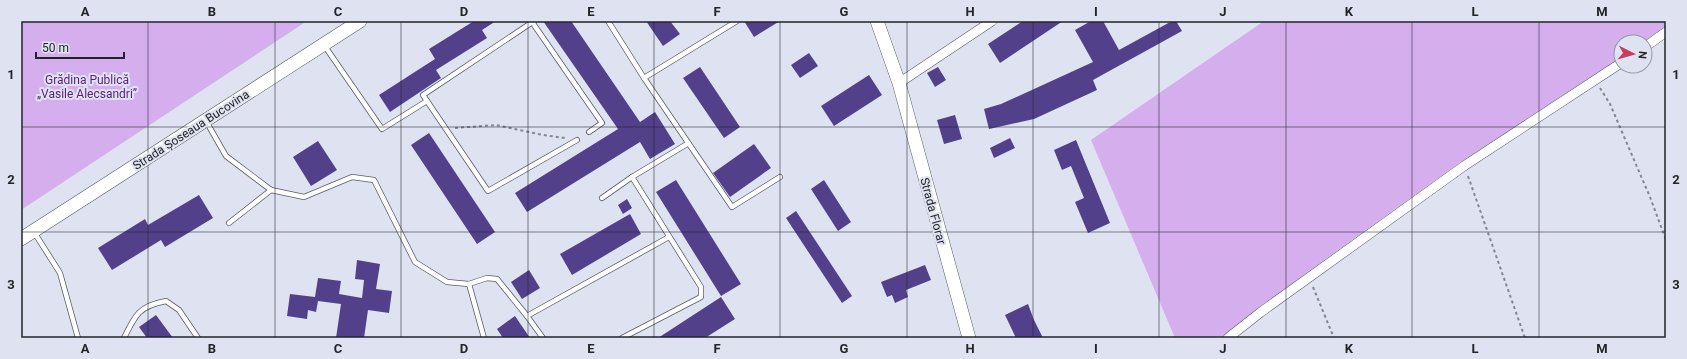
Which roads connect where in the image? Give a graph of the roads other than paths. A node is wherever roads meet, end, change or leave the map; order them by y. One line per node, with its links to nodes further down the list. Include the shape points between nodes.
1 (360, 21): 9 (main road, Strada Șoseaua Bucovina)
2 (608, 21): 11 (lane)
3 (737, 21): 11 (lane)
4 (877, 21): 12 (main road, Strada Florar)
5 (992, 21): 12 (street)
6 (533, 22): 13 (lane, via 423,95); 15 (lane, via 602,124)
7 (1666, 32): 8 (street)
8 (1653, 41)
9 (324, 44): 13 (lane, via 382,129); 14 (main road, Strada Șoseaua Bucovina)
10 (1613, 68): 35 (street, via 1464,166)
11 (644, 78): 17 (lane)
12 (899, 83): 34 (main road, Strada Florar)
13 (427, 101): 16 (lane, via 488,191)
14 (206, 121): 20 (lane, via 226,156); 23 (main road, Strada Șoseaua Bucovina)
15 (589, 132)
16 (575, 141)
17 (688, 144): 18 (lane); 19 (lane, via 732,207)
18 (632, 177): 21 (lane); 24 (lane)
19 (780, 177)
20 (271, 190): 22 (lane); 26 (lane, via 304,197 352,177 374,180 416,262 448,282)
21 (602, 198)
22 (228, 223)
23 (33, 231): 25 (main road, Strada Șoseaua Bucovina); 28 (lane, via 60,274)
24 (669, 237): 27 (lane); 33 (lane, via 701,287 701,297)
25 (21, 239)
26 (469, 284): 27 (lane, via 486,278 497,279); 31 (lane)
27 (527, 316): 32 (lane)
28 (78, 338)
29 (124, 338): 30 (lane, via 138,312 152,304 166,301 179,310)
30 (198, 338)
31 (484, 338)
32 (544, 338)
33 (622, 338)
34 (969, 338)
35 (1228, 338)

